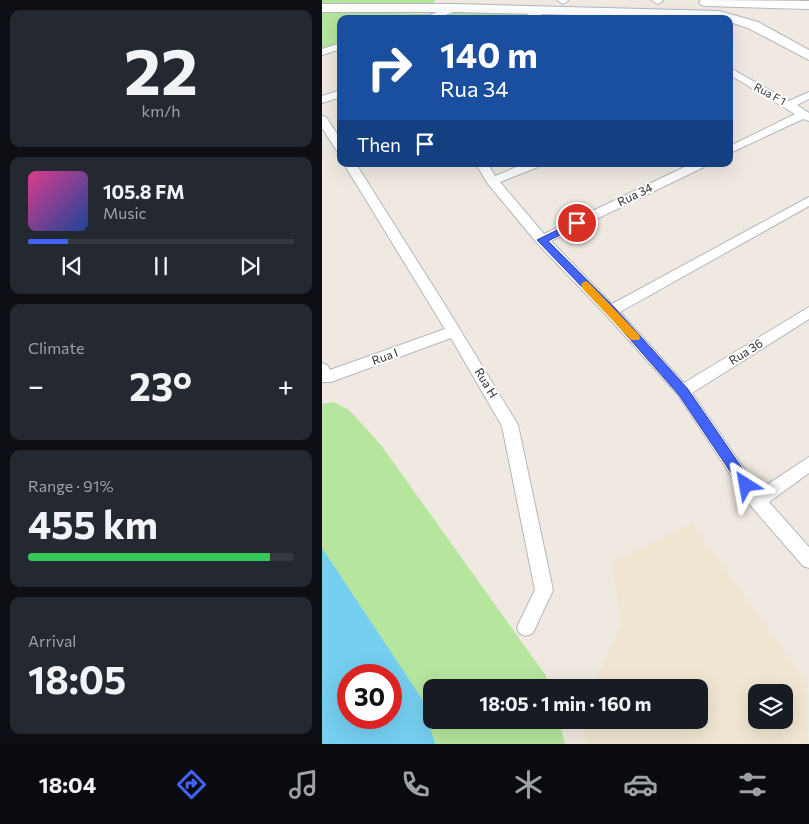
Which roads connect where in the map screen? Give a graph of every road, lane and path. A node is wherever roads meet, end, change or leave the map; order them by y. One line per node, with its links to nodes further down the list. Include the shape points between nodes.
1 (562, 0): 2 (street); 5 (street)
2 (657, 1): 3 (street)
3 (764, 2): 6 (street); 14 (street)
4 (454, 4): 5 (street); 7 (street, via 440,8); 9 (street)
5 (541, 5): 8 (street); 10 (street)
6 (808, 5)
7 (322, 8)
8 (605, 13): 11 (street); 12 (street)
9 (432, 15)
10 (527, 15)
11 (600, 15)
12 (622, 15)
13 (733, 20): 14 (street)
14 (752, 25): 17 (street)
15 (337, 47): 16 (street)
16 (322, 52)
17 (808, 56)
18 (733, 76): 22 (street, Rua F 1)
19 (337, 94): 21 (street)
20 (808, 95): 22 (street)
21 (322, 100)
22 (789, 104): 23 (street, Rua F 1)
23 (805, 116): 26 (street)
24 (322, 119): 25 (street)
25 (337, 143)
26 (733, 149)
27 (352, 167): 36 (street, Rua H)
28 (484, 167): 31 (street)
29 (527, 167): 31 (street)
30 (694, 167): 33 (street, Rua 34)
31 (492, 182): 33 (street)
32 (808, 201): 34 (street)
33 (542, 240): 34 (street)
34 (611, 310): 38 (street)
35 (808, 312): 38 (street, Rua 36)
36 (454, 332): 37 (street, Rua I, via 326,378); 42 (street, Rua H, via 510,425 544,590)
37 (322, 369)
38 (683, 391): 40 (street)
39 (808, 464): 40 (street)
40 (757, 501): 41 (street)
41 (808, 560)
42 (526, 627)

